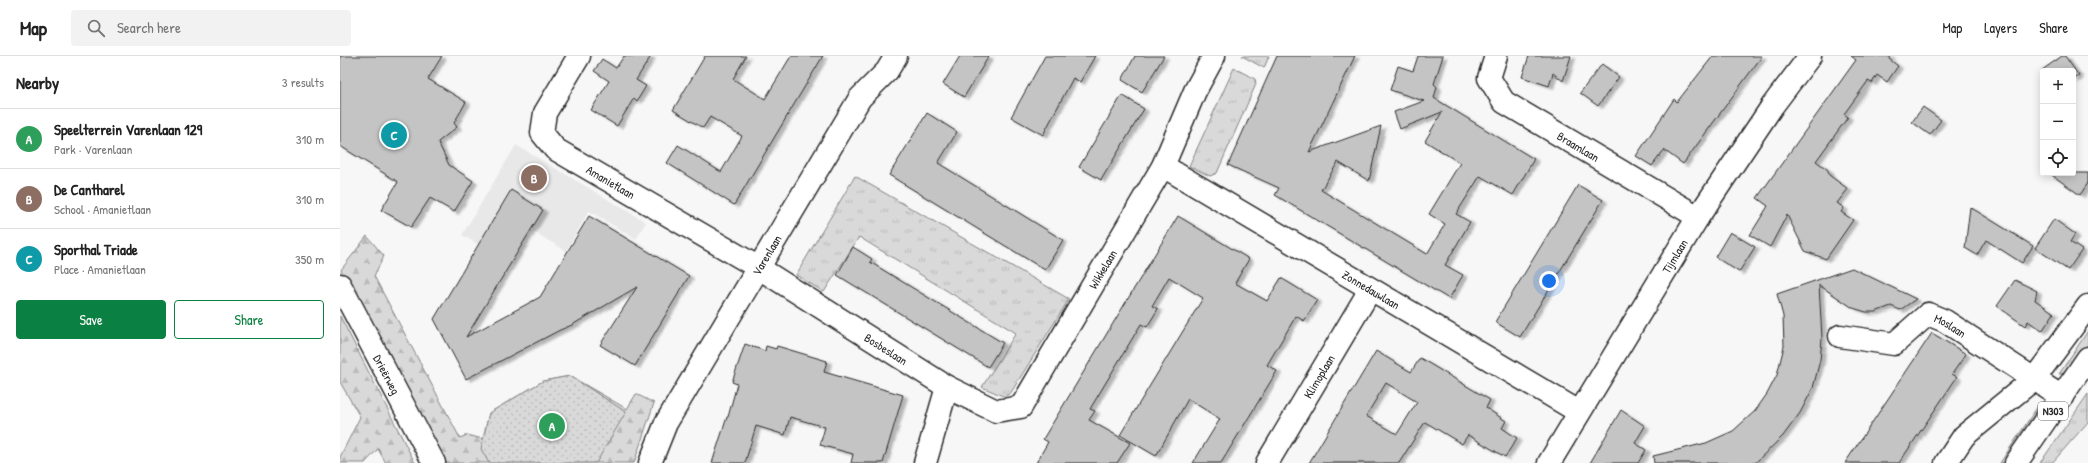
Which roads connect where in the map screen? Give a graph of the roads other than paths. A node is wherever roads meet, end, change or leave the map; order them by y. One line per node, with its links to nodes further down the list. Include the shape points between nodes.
1 (579, 56): 8 (street, Amanietlaan, via 545,113 542,133 555,149)
2 (896, 56): 8 (street, Varenlaan, via 887,71 860,98)
3 (1214, 56): 6 (street, Wikkelaan, via 1195,90)
4 (1496, 56): 7 (street, Braamlaan, via 1489,78 1504,102)
5 (1810, 56): 7 (street, Tijmlaan, via 1773,105)
6 (1163, 166): 10 (street, Zonnedauwlaan); 16 (street, Wikkelaan, via 1021,407 996,412)
7 (1698, 216): 18 (street, Tijmlaan)
8 (758, 268): 16 (street, Bosbeslaan); 20 (street, Varenlaan, via 666,422)
9 (340, 285): 19 (street, Drieërweg)
10 (1370, 290): 18 (street, Zonnedauwlaan); 22 (street, Klimoplaan)
11 (2088, 306): 14 (street)
12 (1840, 336): 14 (street, Moslaan, via 1894,344 1928,314 1945,321)
13 (2088, 358): 17 (street, N303)
14 (2034, 380): 17 (street, Moslaan); 24 (street, via 1964,436)
15 (2088, 384): 26 (street, N303)
16 (947, 387): 21 (street)
17 (2062, 397): 25 (street, N303)
18 (1579, 412): 23 (street, Tijmlaan)
19 (434, 463)
20 (650, 463)
21 (925, 463)
22 (1267, 463)
23 (1549, 463)
24 (1946, 463)
25 (2016, 463)
26 (2033, 463)

